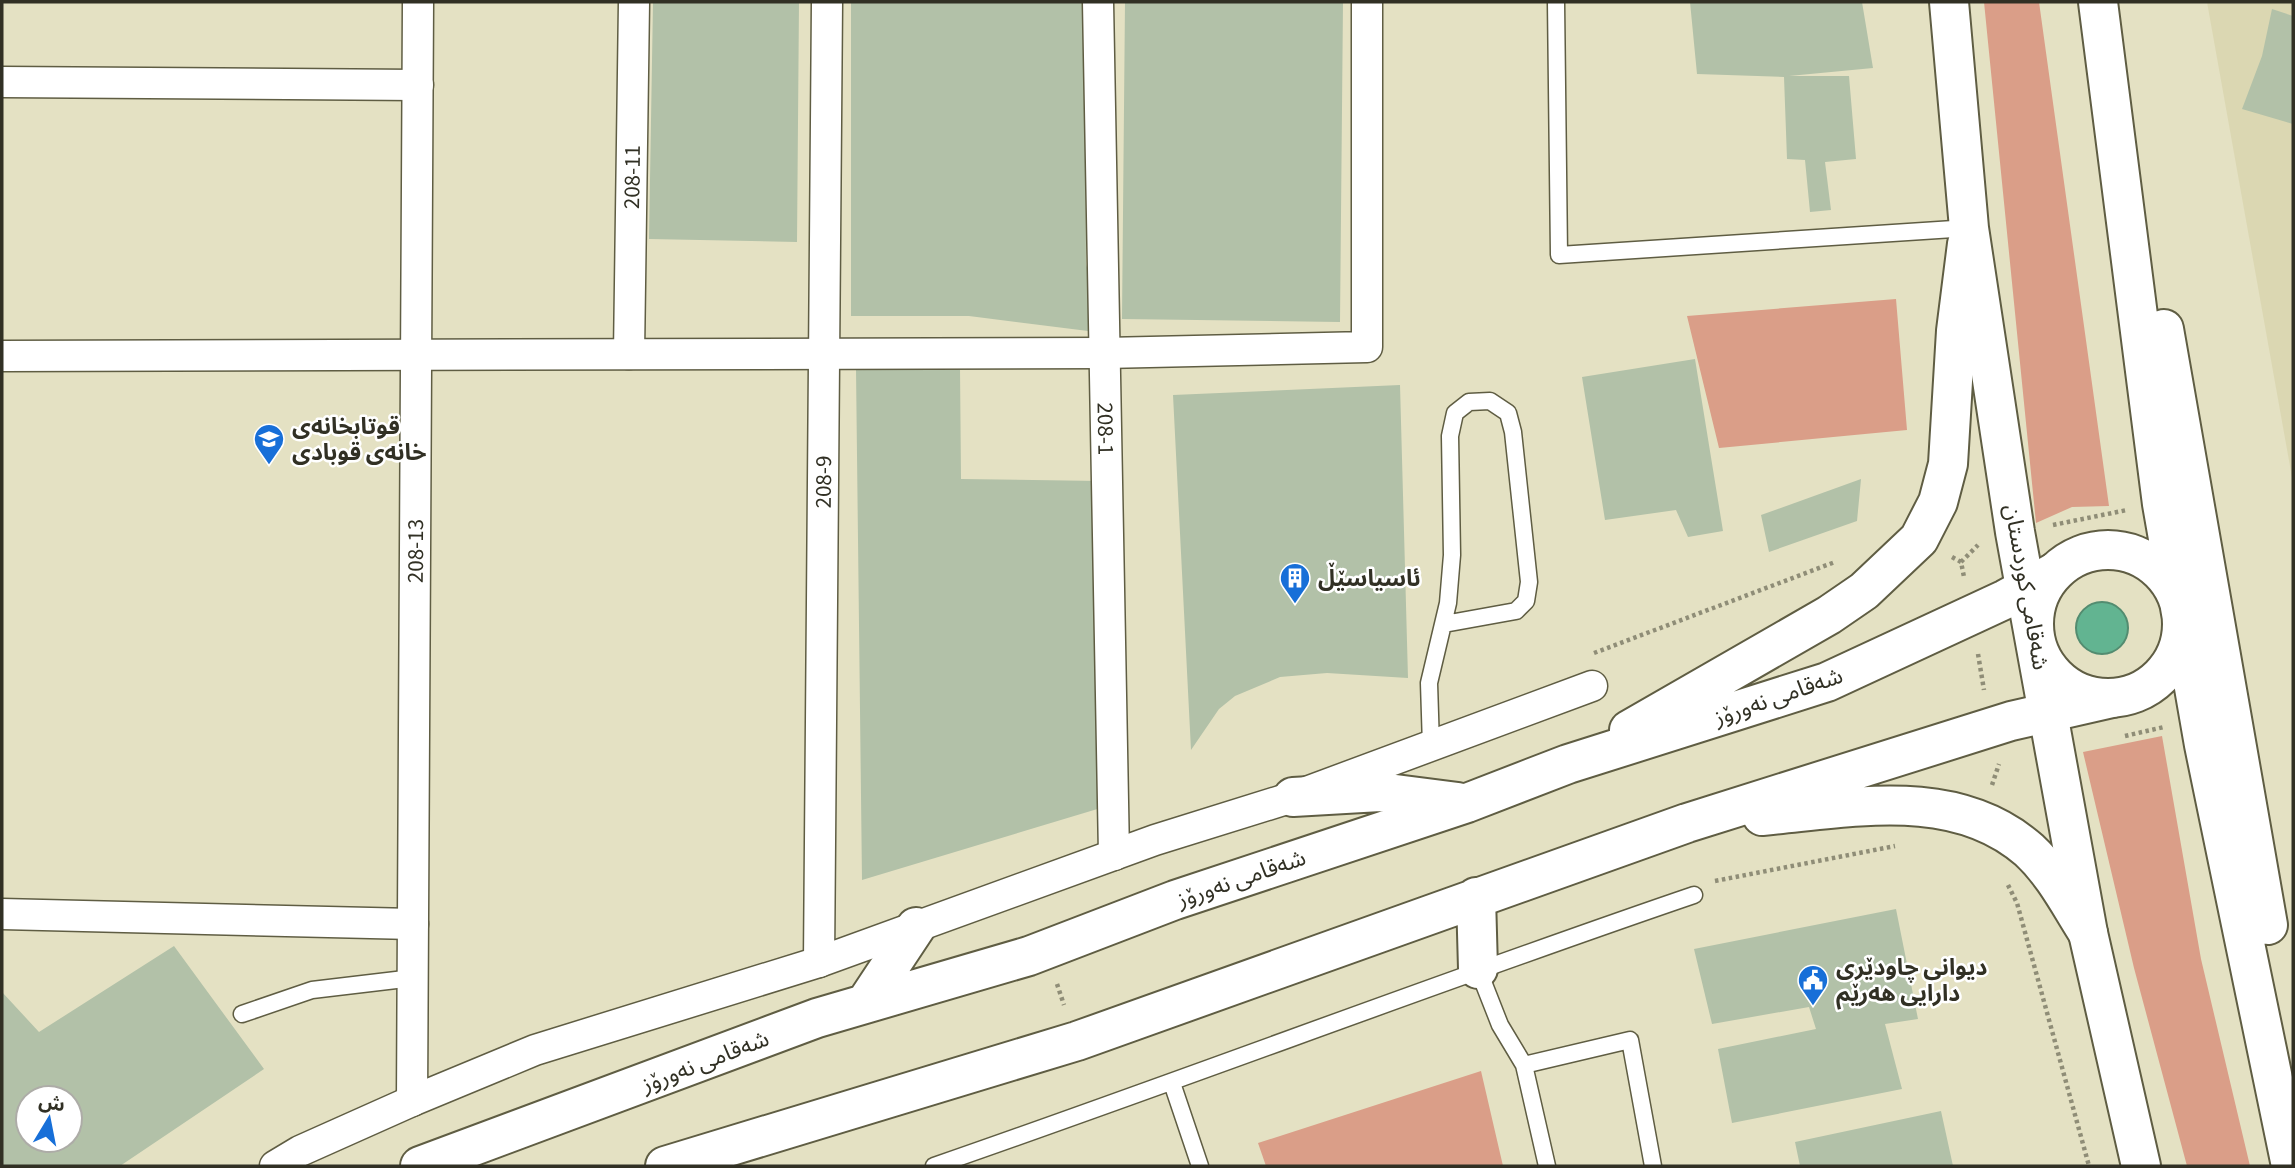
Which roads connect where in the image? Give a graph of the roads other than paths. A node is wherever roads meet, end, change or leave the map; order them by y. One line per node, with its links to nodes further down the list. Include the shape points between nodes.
1 (418, 2): 10 (street, 208-13)
2 (634, 2): 15 (street, 208-11)
3 (827, 2): 12 (street, 208-9)
4 (1098, 2): 13 (street, 208-1)
5 (1367, 2): 13 (street, via 1367,347)
6 (1556, 2): 11 (lane, via 1559,255)
7 (1949, 2): 11 (main road, شەقامی کوردستان)
8 (2099, 2): 18 (main road, via 2162,504); 44 (main road, via 2148,237 2290,1048)
9 (2, 82): 10 (street)
10 (418, 85): 14 (street, 208-13)
11 (1969, 228): 17 (main road, شەقامی کوردستان); 25 (main road, via 1955,331 1948,464 1938,502 1919,539 1864,591 1829,615)
12 (824, 353): 13 (street); 15 (street); 36 (street, 208-9)
13 (1105, 353): 29 (street, 208-1)
14 (418, 354): 15 (street); 16 (street); 33 (street, 208-13)
15 (629, 354)
16 (2, 356)
17 (2040, 580): 18 (main road, via 2074,557 2096,550 2120,551 2143,558 2162,572 2175,591); 20 (main road); 25 (main road, شەقامی نەورۆز, via 1827,682)
18 (2182, 614): 22 (main road, via 2182,638 2173,660 2158,678 2137,692); 44 (main road)
19 (1444, 624): 19 (lane, via 1452,555 1450,436 1455,413 1469,402 1490,401 1508,413 1514,432 1529,582 1526,601 1517,611); 24 (lane, via 1429,683)
20 (2035, 641): 22 (main road, via 2046,665 2063,683 2087,695); 23 (main road, شەقامی کوردستان)
21 (1592, 687): 24 (street)
22 (2112, 698): 23 (main road)
23 (2048, 712): 28 (main road); 35 (main road, شەقامی کوردستان)
24 (1431, 746): 26 (street)
25 (1568, 764): 27 (main road, شەقامی نەورۆز)
26 (1293, 797): 27 (main road, via 1380,792); 29 (street)
27 (1466, 803): 39 (main road, شەقامی نەورۆز, via 1175,900 1029,956)
28 (1687, 823): 31 (main road); 35 (main road, via 1892,805 1950,811 1986,823 2029,850)
29 (1114, 855): 34 (street)
30 (1694, 894): 37 (lane)
31 (1476, 897): 37 (main road); 47 (main road, via 1077,1041)
32 (2, 914): 33 (street)
33 (413, 924): 38 (street, 208-13)
34 (916, 927): 36 (street); 39 (main road)
35 (2088, 933): 52 (main road, شەقامی کوردستان)
36 (819, 962): 43 (street, via 535,1050)
37 (1478, 969): 41 (lane, via 1497,1018); 42 (lane)
38 (413, 978): 40 (lane, via 313,990); 43 (street, 208-13)
39 (865, 1004): 46 (main road, شەقامی نەورۆز)
40 (242, 1014)
41 (1524, 1065): 50 (lane); 51 (lane, via 1630,1040)
42 (1172, 1083): 48 (lane); 49 (lane)
43 (412, 1101): 45 (street)
44 (2289, 1159)
45 (275, 1166)
46 (420, 1166)
47 (665, 1166)
48 (934, 1166)
49 (1200, 1166)
50 (1547, 1166)
51 (1653, 1166)
52 (2141, 1166)

